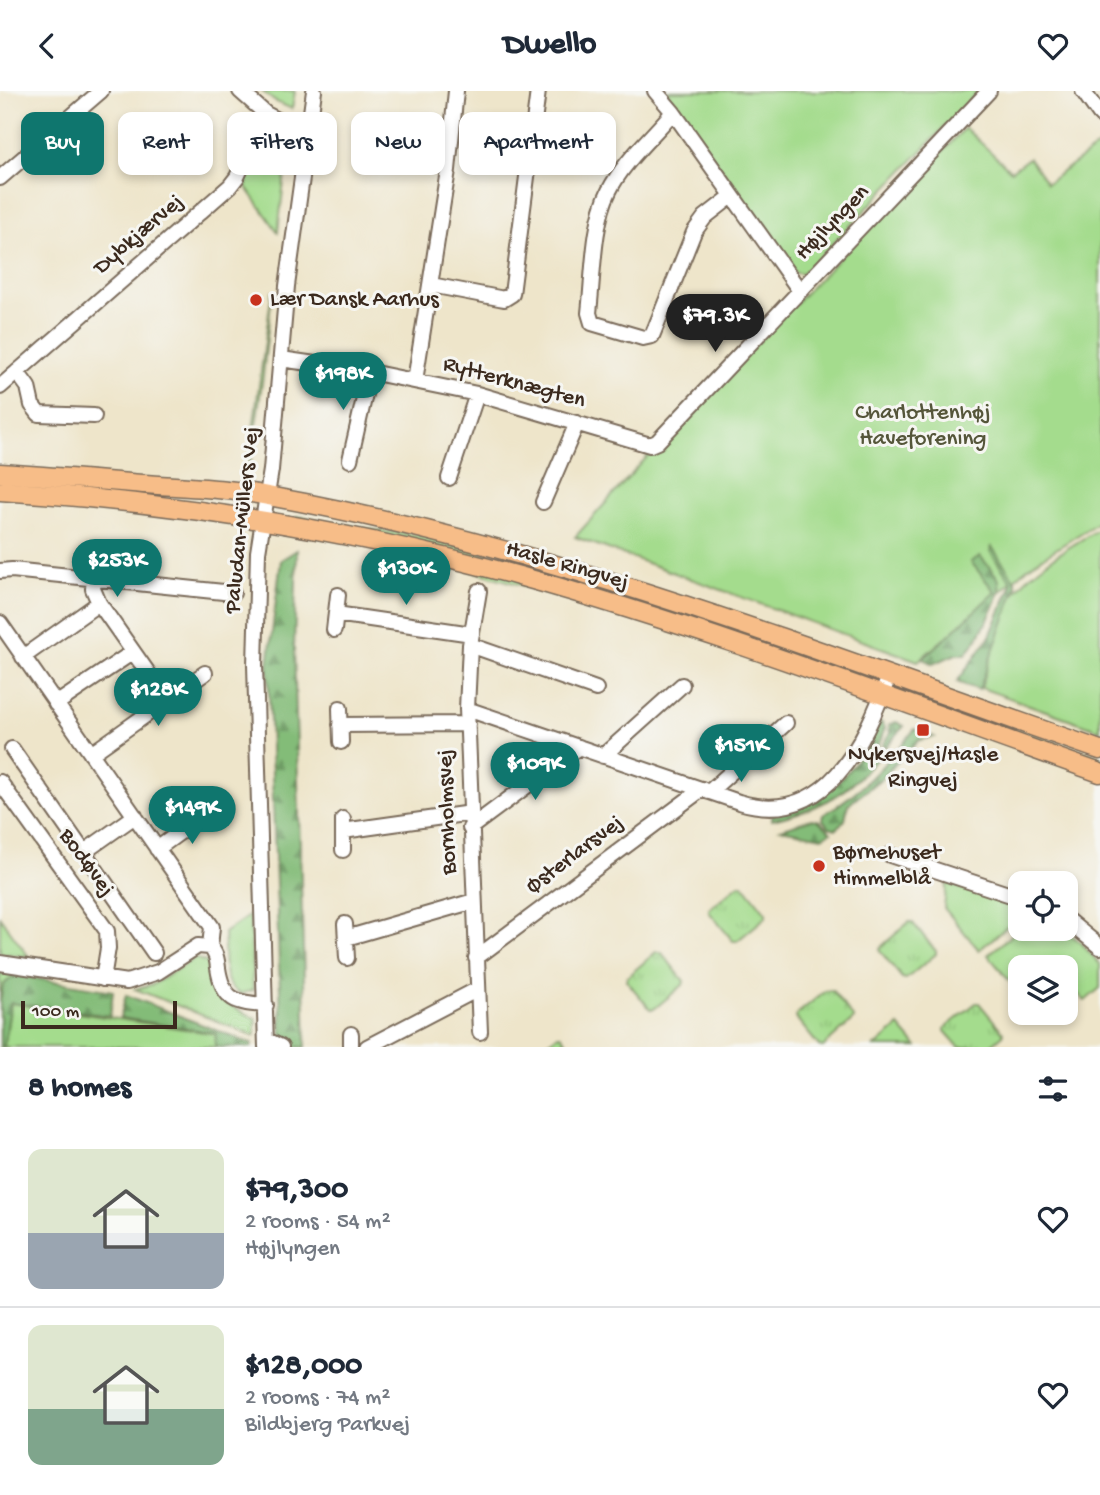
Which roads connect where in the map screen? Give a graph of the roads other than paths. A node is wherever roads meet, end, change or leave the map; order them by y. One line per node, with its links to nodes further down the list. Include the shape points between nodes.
1 (101, 91): 15 (street)
2 (240, 91): 9 (street)
3 (314, 91): 10 (street, Paludan-Müllers Vej)
4 (456, 91): 17 (street)
5 (538, 91): 17 (street, via 512,293 504,299)
6 (655, 91): 11 (street)
7 (989, 91): 18 (street, Højlyngen)
8 (1083, 91): 12 (street)
9 (263, 112)
10 (311, 112)
11 (673, 112): 16 (street); 16 (street, via 607,195 599,225 589,313 592,323 643,338 652,336 694,232)
12 (1100, 115)
13 (238, 175): 20 (street, Dybkjærvej)
14 (302, 175): 19 (street, Paludan-Müllers Vej)
15 (0, 178)
16 (732, 196): 18 (street)
17 (431, 285): 22 (street)
18 (800, 291): 27 (street, Højlyngen)
19 (281, 359): 21 (street, Rytterknægten); 32 (street, Paludan-Müllers Vej)
20 (17, 372): 23 (street, Dybkjærvej); 25 (street, via 39,414)
21 (370, 372): 22 (street, Rytterknægten); 28 (street)
22 (415, 381): 24 (street, Rytterknægten)
23 (0, 387)
24 (477, 394): 26 (street, Rytterknægten); 30 (street)
25 (94, 416)
26 (577, 423): 27 (street, Rytterknægten); 33 (street)
27 (650, 445)
28 (350, 460)
29 (0, 473): 32 (main road, Hasle Ringvej)
30 (449, 478)
31 (0, 491): 34 (main road, Hasle Ringvej, via 94,498)
32 (268, 496): 34 (street, Paludan-Müllers Vej); 48 (main road, Hasle Ringvej, via 563,566)
33 (543, 502)
34 (263, 521): 51 (main road, Hasle Ringvej, via 379,542 517,576); 86 (street, Paludan-Müllers Vej, via 255,665)
35 (0, 571): 36 (street)
36 (94, 579): 38 (street, via 215,597); 40 (street)
37 (479, 591): 44 (street, Bornholmsvej)
38 (233, 593)
39 (338, 595): 41 (street)
40 (99, 603): 45 (street); 46 (street)
41 (336, 614): 43 (street); 44 (street)
42 (0, 623): 46 (street)
43 (334, 630)
44 (471, 640): 50 (street); 55 (street, Bornholmsvej)
45 (133, 652): 52 (street); 53 (street)
46 (23, 657): 53 (street)
47 (205, 673): 52 (street)
48 (889, 677): 51 (street); 62 (main road, Hasle Ringvej)
49 (682, 685): 64 (street)
50 (596, 689)
51 (881, 696): 65 (main road, Hasle Ringvej); 67 (street, via 846,765 814,795 787,807 765,808)
52 (167, 700): 63 (street)
53 (56, 704): 63 (street)
54 (340, 708): 58 (street)
55 (467, 709): 57 (street, Bornholmsvej); 60 (street)
56 (786, 723): 67 (street, Østerlarsvej)
57 (468, 724): 58 (street); 70 (street, Bornholmsvej)
58 (340, 725): 59 (street)
59 (341, 742)
60 (579, 747): 64 (street); 70 (street)
61 (12, 749): 73 (street)
62 (1100, 750)
63 (91, 754): 69 (street)
64 (603, 755): 67 (street)
65 (1100, 772)
66 (0, 782): 84 (street, Bodøvej, via 107,931)
67 (706, 790): 82 (street, Østerlarsvej)
68 (205, 814): 71 (street)
69 (135, 817): 71 (street); 73 (street)
70 (471, 820): 72 (street, via 343,825); 76 (street, Bornholmsvej)
71 (157, 849): 78 (street, via 212,927)
72 (343, 850)
73 (84, 852): 80 (street)
74 (890, 855): 75 (street)
75 (1008, 894)
76 (474, 901): 81 (street, via 346,931); 82 (street, Bornholmsvej)
77 (1078, 929): 79 (street)
78 (210, 947): 84 (street, via 193,948 142,979); 86 (street, via 226,993 238,1002)
79 (1100, 947)
80 (154, 953)
81 (347, 958)
82 (476, 958): 85 (street, Bornholmsvej)
83 (0, 963): 84 (street)
84 (103, 979)
85 (478, 989): 87 (street, Bornholmsvej); 90 (street)
86 (266, 1005): 88 (street, Paludan-Müllers Vej)
87 (480, 1032)
88 (267, 1043): 89 (street, Paludan-Müllers Vej)
89 (281, 1047)
90 (367, 1047)

